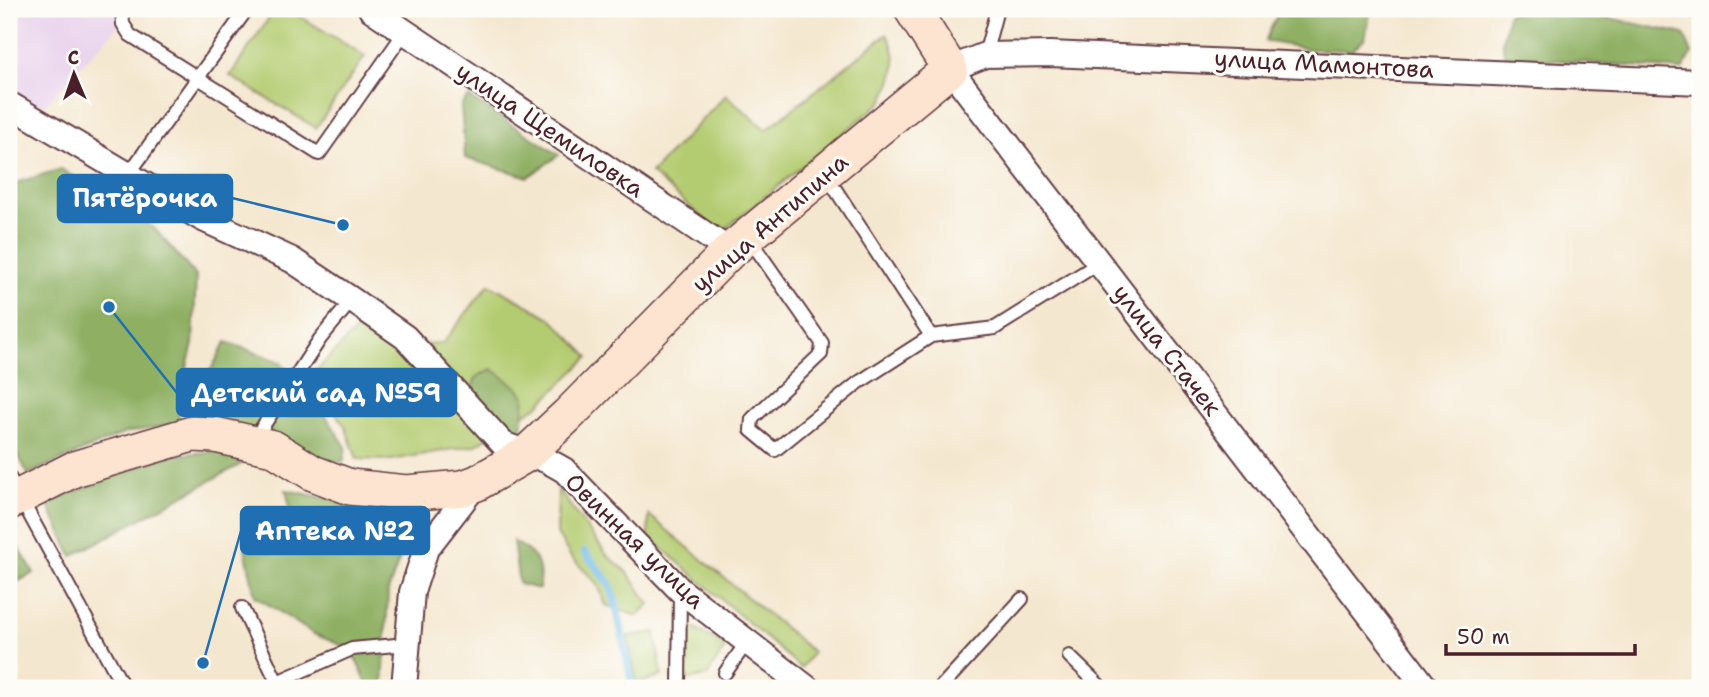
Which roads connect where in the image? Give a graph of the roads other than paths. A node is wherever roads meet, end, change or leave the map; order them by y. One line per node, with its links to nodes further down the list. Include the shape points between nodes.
1 (122, 9): 9 (lane, via 130,35)
2 (247, 9): 9 (lane)
3 (371, 9): 6 (street, улица Щемиловка)
4 (912, 9): 8 (street, улица Стачек)
5 (996, 9): 7 (lane)
6 (404, 33): 9 (lane, via 319,154); 14 (street, улица Щемиловка)
7 (985, 55): 8 (street, улица Мамонтова); 10 (street, улица Мамонтова, via 1212,59)
8 (950, 69): 12 (street, улица Антипина); 15 (street, улица Стачек)
9 (197, 78): 13 (lane)
10 (1700, 82)
11 (9, 104): 13 (street, Овинная улица)
12 (824, 173): 14 (street, улица Антипина); 17 (lane)
13 (128, 175): 16 (street, Овинная улица, via 201,218 292,260)
14 (739, 244): 17 (lane, via 822,343 821,354 752,419 751,430 771,449 780,449 858,383); 19 (street, улица Антипина)
15 (1099, 263): 17 (lane, via 995,328); 37 (street, улица Стачек)
16 (352, 300): 18 (lane, via 320,339); 19 (street, Овинная улица, via 405,337 503,444)
17 (931, 336)
18 (251, 443): 21 (street, улица Антипина, via 215,435 177,436); 22 (street, улица Антипина, via 350,487)
19 (525, 454): 20 (street, улица Антипина); 24 (street, Овинная улица, via 564,471)
20 (477, 483): 22 (street, улица Антипина); 23 (street)
21 (13, 491): 31 (lane)
22 (406, 493): 23 (lane, via 419,506)
23 (426, 549): 28 (street, via 412,592)
24 (680, 590): 27 (street, Овинная улица); 33 (lane)
25 (1022, 599): 35 (lane)
26 (242, 608): 28 (lane, via 277,682 352,649)
27 (747, 642): 30 (lane); 34 (street, Овинная улица)
28 (407, 643): 32 (street)
29 (1069, 656): 36 (lane)
30 (725, 673)
31 (124, 688)
32 (404, 688)
33 (679, 688)
34 (807, 688)
35 (940, 688)
36 (1102, 688)
37 (1426, 688)

